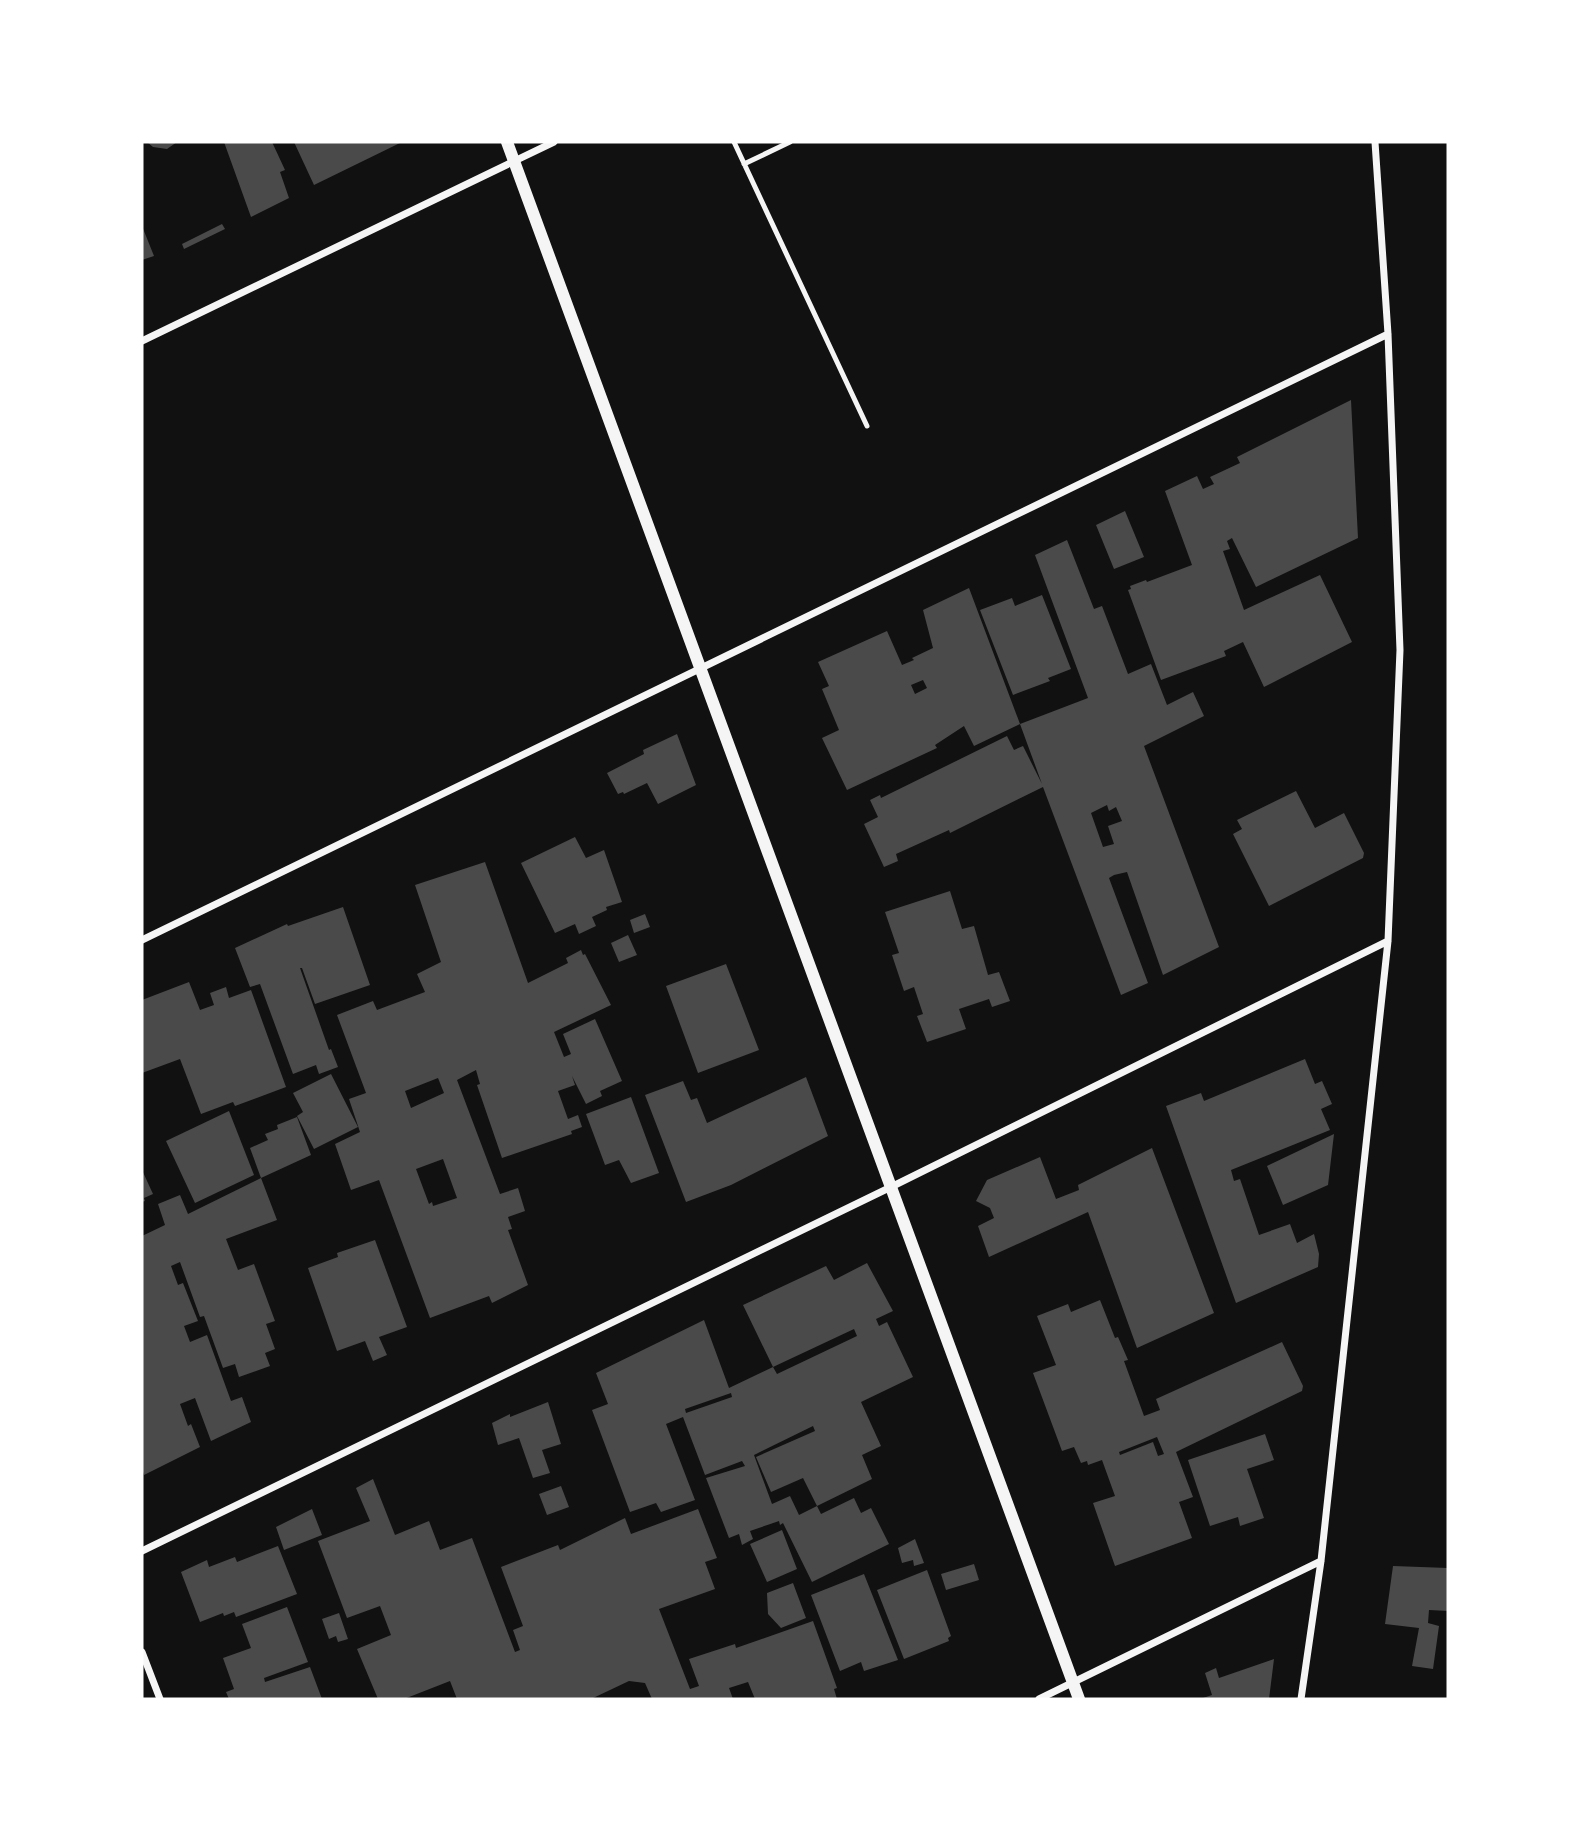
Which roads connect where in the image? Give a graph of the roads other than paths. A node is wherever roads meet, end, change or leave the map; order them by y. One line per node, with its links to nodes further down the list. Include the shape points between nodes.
1 (507, 142): 6 (street)
2 (554, 142): 6 (street)
3 (734, 142): 7 (lane)
4 (790, 142): 7 (lane)
5 (1375, 142): 8 (street)
6 (514, 161): 9 (street); 11 (street)
7 (744, 164): 10 (lane)
8 (1388, 334): 11 (street); 13 (street, via 1400,650)
9 (142, 341)
10 (867, 426)
11 (699, 669): 12 (street); 14 (street)
12 (142, 940)
13 (1388, 942): 14 (street); 16 (street)
14 (891, 1187): 15 (street); 18 (street)
15 (142, 1551)
16 (1321, 1561): 18 (street); 22 (street)
17 (142, 1653): 19 (street)
18 (1073, 1683): 20 (street); 21 (street)
19 (160, 1699)
20 (1039, 1699)
21 (1079, 1699)
22 (1301, 1699)

